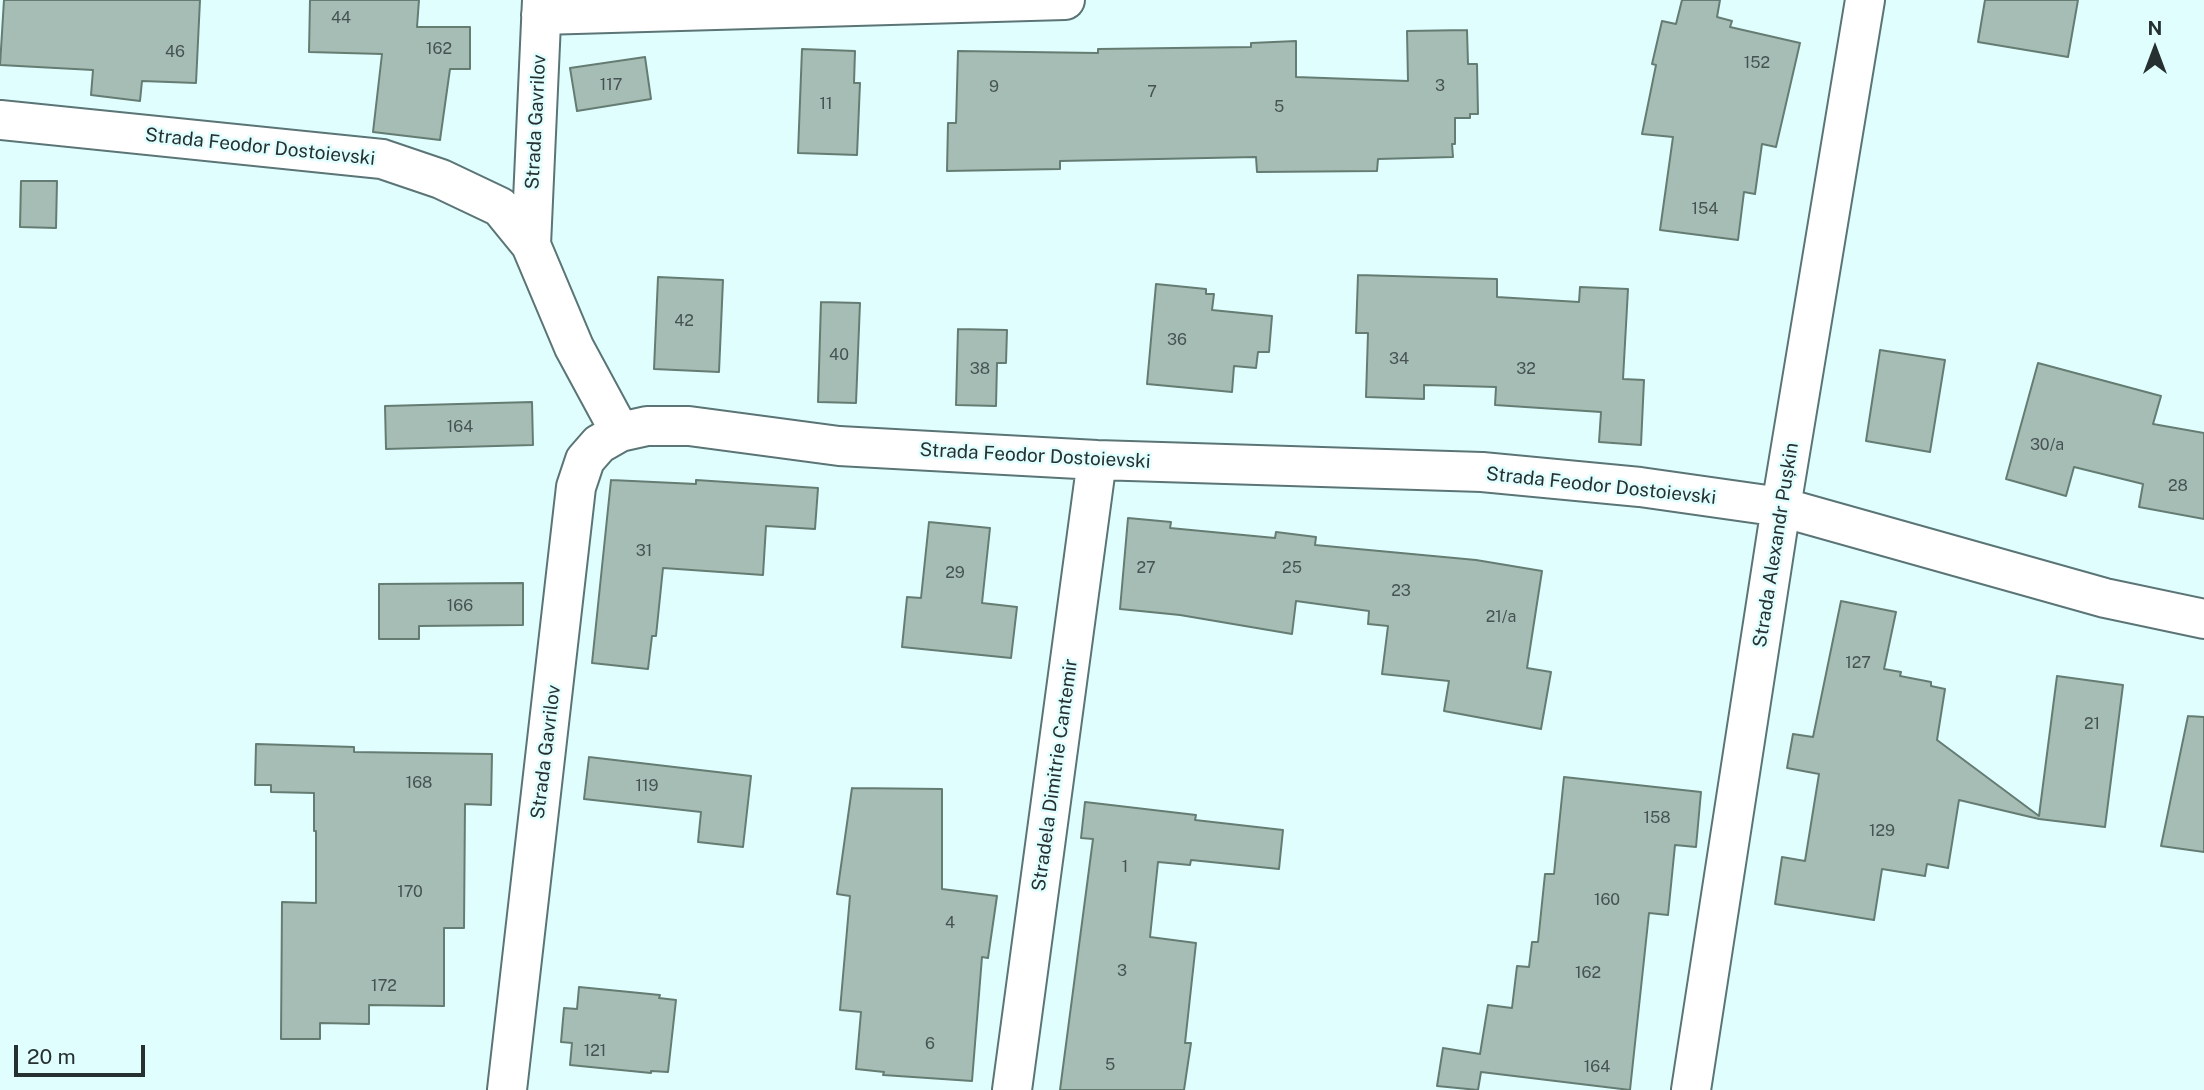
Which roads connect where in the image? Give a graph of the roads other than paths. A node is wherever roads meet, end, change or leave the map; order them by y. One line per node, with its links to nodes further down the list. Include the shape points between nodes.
1 (1065, 0): 3 (street)
2 (1865, 0): 8 (street, Strada Alexandr Pușkin)
3 (542, 7): 5 (street, Strada Gavrilov)
4 (0, 120): 5 (street, Strada Feodor Dostoievski, via 382,159 441,179 500,207)
5 (531, 244): 6 (street, Strada Feodor Dostoievski, via 574,346)
6 (620, 432): 7 (street, Strada Feodor Dostoievski, via 647,426 689,426 839,446); 10 (street, Strada Gavrilov, via 584,460 576,487)
7 (1097, 460): 8 (street, Strada Feodor Dostoievski, via 1482,472); 11 (street, Stradela Dimitrie Cantemir)
8 (1781, 507): 9 (street, Strada Feodor Dostoievski, via 2105,598); 12 (street, Strada Alexandr Pușkin)
9 (2204, 619)
10 (507, 1090)
11 (1012, 1090)
12 (1691, 1090)

